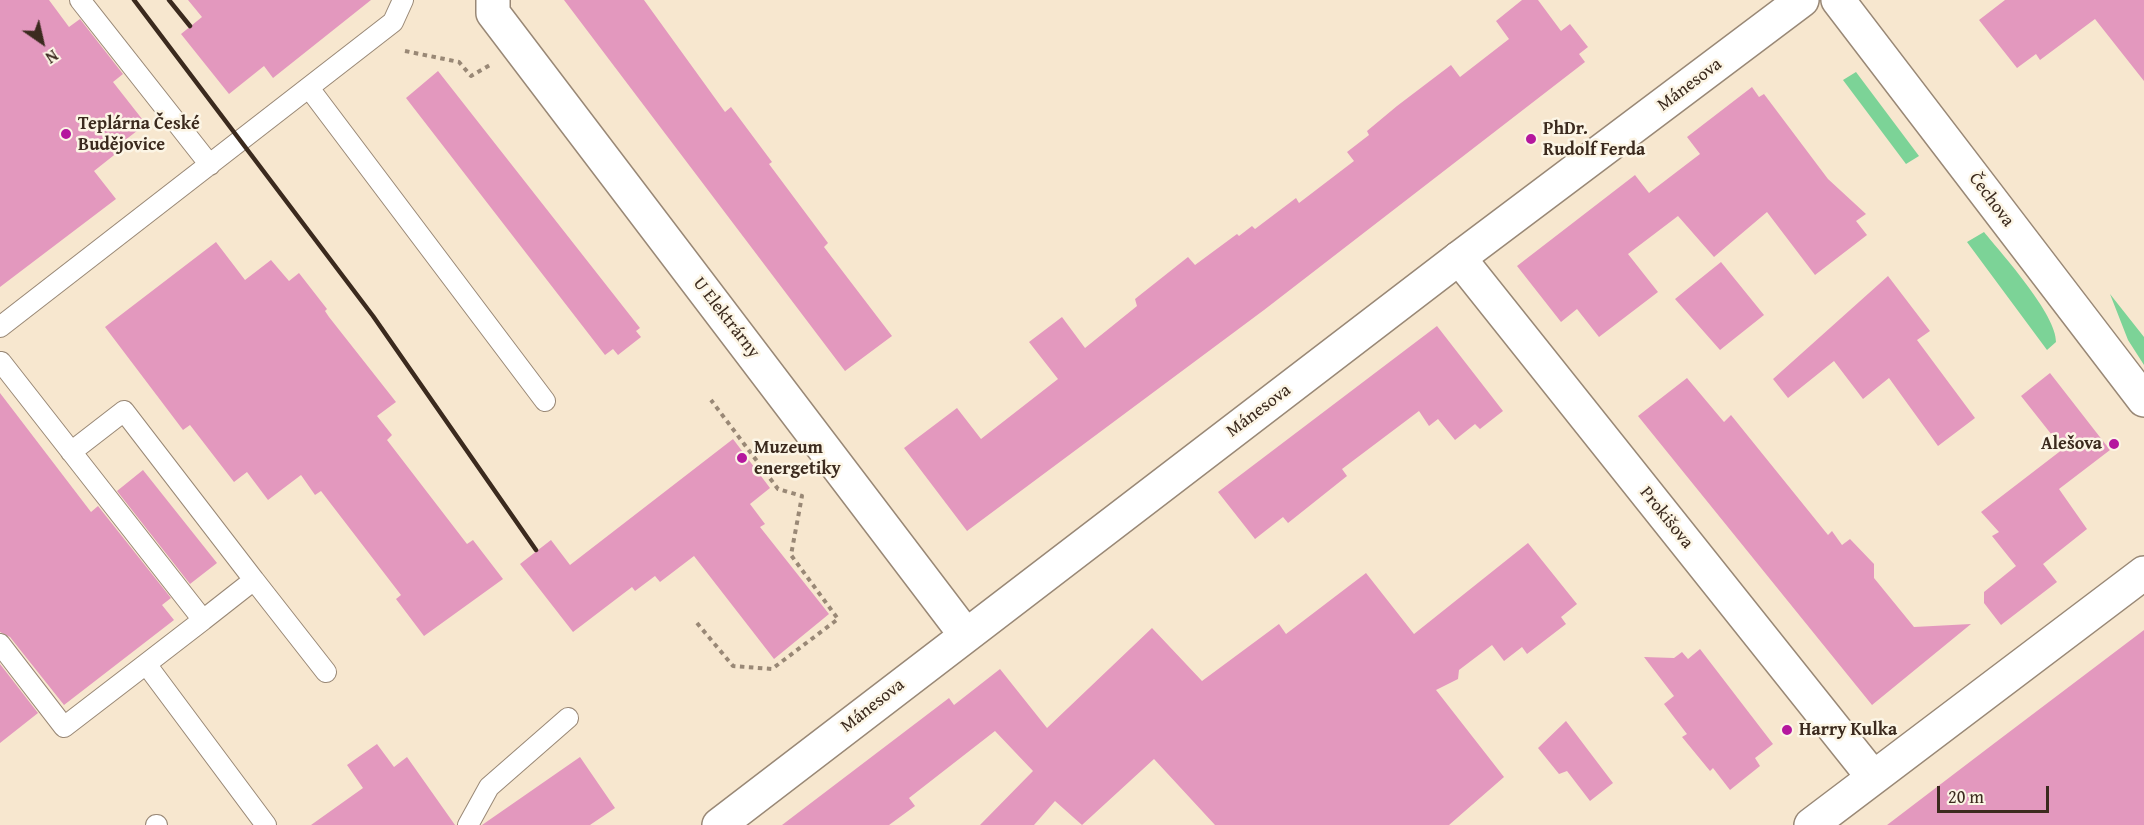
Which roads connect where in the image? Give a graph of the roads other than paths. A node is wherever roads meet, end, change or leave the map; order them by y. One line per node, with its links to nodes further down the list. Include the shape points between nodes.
1 (80, 0): 7 (lane)
2 (403, 0): 6 (lane, via 393,22)
3 (493, 0): 17 (street, U Elektrárny, via 493,13 518,47)
4 (1802, 0): 8 (street, Mánesova)
5 (1838, 0): 11 (street, Čechova)
6 (309, 88): 7 (lane); 12 (lane)
7 (210, 165): 9 (lane)
8 (1459, 258): 17 (street, Mánesova); 22 (street, Prokišova)
9 (0, 327)
10 (0, 362): 13 (lane)
11 (2144, 399)
12 (545, 400)
13 (71, 452): 15 (lane, via 124,411); 16 (lane)
14 (2144, 573): 22 (street)
15 (254, 580): 16 (lane); 20 (lane)
16 (203, 620): 19 (lane)
17 (965, 634): 25 (street, Mánesova)
18 (0, 644): 19 (lane, via 64,727)
19 (146, 664): 23 (lane)
20 (326, 672)
21 (568, 718): 24 (lane, via 489,787)
22 (1873, 777): 26 (street)
23 (266, 825)
24 (468, 825)
25 (719, 825)
26 (1811, 825)

